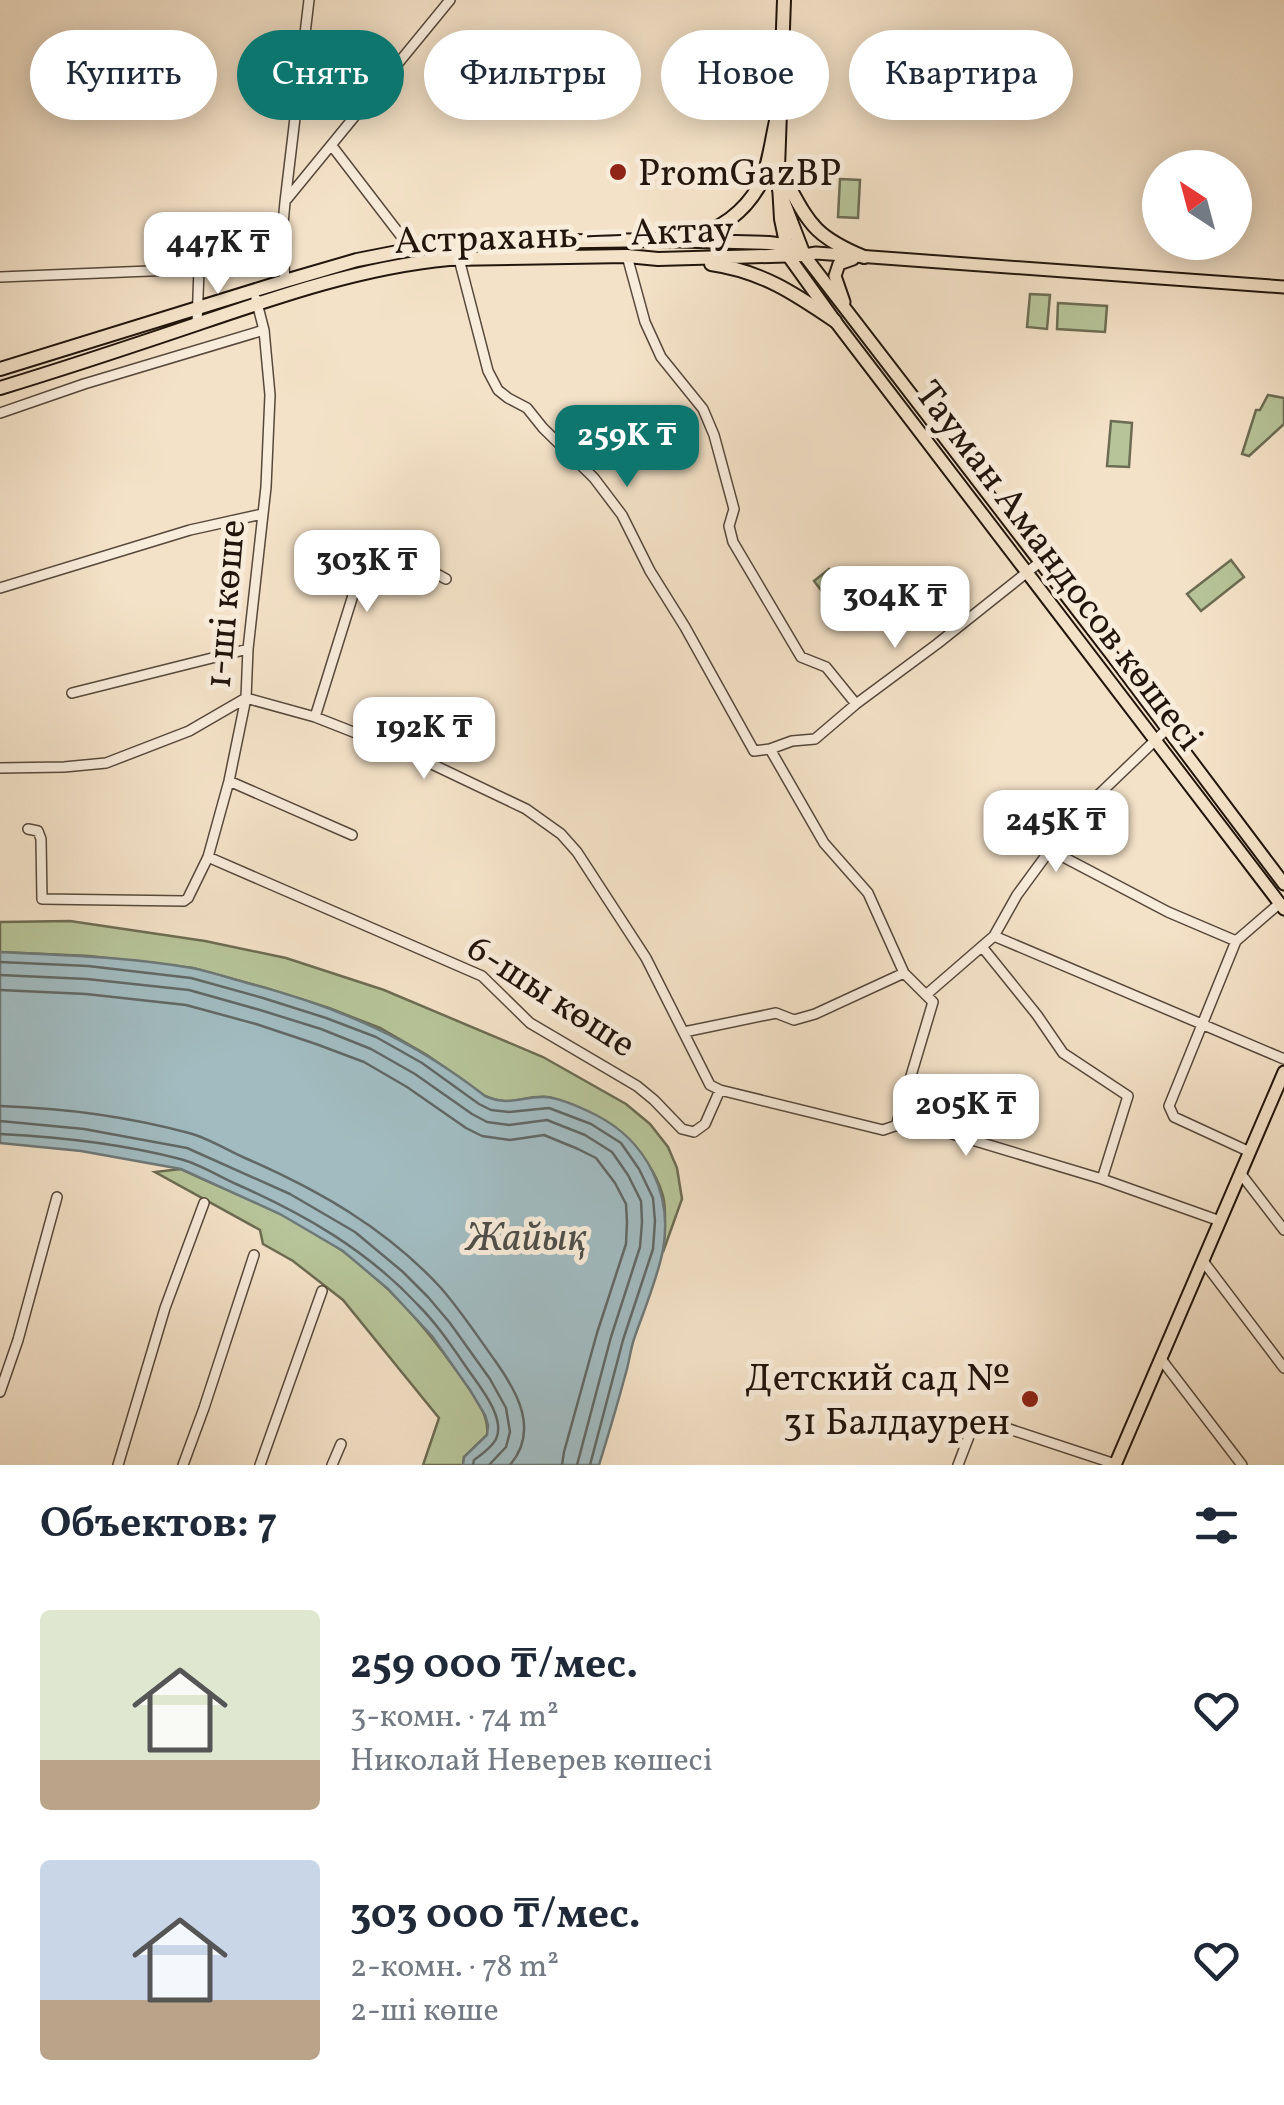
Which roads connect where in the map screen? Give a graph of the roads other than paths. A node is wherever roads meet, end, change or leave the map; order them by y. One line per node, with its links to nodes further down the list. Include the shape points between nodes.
1 (309, 0): 9 (street)
2 (450, 0): 7 (street)
3 (784, 0): 4 (highway, Астрахань — Актау)
4 (783, 30)
5 (776, 120): 10 (highway, via 760,184 744,206 702,234)
6 (779, 120): 8 (highway, Астрахань — Актау)
7 (332, 146): 9 (street); 11 (street)
8 (778, 168): 12 (highway, Астрахань — Актау); 14 (highway, via 816,230)
9 (285, 202): 18 (street)
10 (659, 240): 11 (highway, Астрахань — Актау); 12 (highway, Астрахань — Актау); 16 (highway)
11 (411, 249): 18 (highway, Астрахань — Актау)
12 (798, 251): 14 (main road); 16 (highway, Астрахань — Актау); 22 (main road, Тауман Амандосов көшесі); 23 (main road, Тауман Амандосов көшесі)
13 (628, 256): 15 (highway, Астрахань — Актау); 16 (highway, Астрахань — Актау); 37 (street, via 661,357 703,409 714,436 734,509 733,542 801,657 826,666)
14 (864, 257): 19 (main road); 22 (main road, via 844,260 836,270)
15 (459, 259): 20 (highway, Астрахань — Актау); 41 (street, via 498,390 527,408 604,490 754,751)
16 (658, 259): 23 (highway, via 746,271)
17 (0, 276): 21 (street, via 200,269)
18 (284, 281): 20 (highway, Астрахань — Актау)
19 (1284, 288)
20 (255, 298): 21 (highway, Астрахань — Актау); 24 (highway, Астрахань — Актау); 25 (street, 1-ші көше)
21 (198, 309): 24 (street); 26 (highway, Астрахань — Актау)
22 (847, 311): 30 (main road, Тауман Амандосов көшесі)
23 (835, 320): 31 (main road, Тауман Амандосов көшесі)
24 (197, 324): 27 (highway, Астрахань — Актау)
25 (264, 330): 28 (street); 29 (street, 1-ші көше, via 270,394)
26 (0, 369)
27 (0, 388)
28 (0, 413)
29 (262, 514): 33 (street); 34 (street, 1-ші көше)
30 (1040, 562): 31 (street); 39 (main road, Тауман Амандосов көшесі)
31 (1028, 571): 37 (street); 40 (main road, Тауман Амандосов көшесі)
32 (446, 579): 38 (street, via 372,542)
33 (0, 588)
34 (248, 649): 35 (street); 36 (street, 1-ші көше)
35 (72, 694)
36 (246, 698): 38 (street); 42 (street, via 189,731 106,762); 43 (street, 1-ші көше)
37 (856, 704): 41 (street, via 816,739)
38 (315, 717): 56 (street, via 526,809 562,834 646,958)
39 (1167, 729): 40 (street); 48 (main road, Тауман Амандосов көшесі)
40 (1155, 740): 46 (street); 49 (main road, Тауман Амандосов көшесі)
41 (770, 749): 53 (street, via 824,843 868,892)
42 (0, 768)
43 (229, 782): 45 (street); 47 (street, 1-ші көше)
44 (28, 829): 47 (street, 1-ші көше, via 41,839 42,898 184,902)
45 (352, 836)
46 (1050, 850): 50 (street); 51 (street)
47 (208, 857): 59 (street, 6-шы көше, via 482,976 530,1024 637,1086 682,1129 694,1132 705,1124)
48 (1284, 884)
49 (1282, 906): 51 (street)
50 (994, 936): 52 (street); 55 (street)
51 (1236, 941): 55 (street)
52 (983, 948): 54 (street); 63 (street, via 1063,1053 1128,1096)
53 (904, 973): 54 (street); 56 (street, via 794,1020 776,1013)
54 (927, 994): 60 (street, via 934,1005)
55 (1203, 1024): 57 (street); 61 (street, via 1171,1112)
56 (684, 1032): 59 (street, via 704,1076)
57 (1284, 1059)
58 (1284, 1073): 61 (main road)
59 (720, 1090): 60 (street, via 883,1130)
60 (896, 1126): 63 (street, via 909,1122)
61 (1250, 1152): 62 (main road)
62 (1241, 1174): 66 (main road); 67 (street)
63 (1102, 1179): 66 (street)
64 (56, 1197): 73 (street)
65 (204, 1203): 76 (street)
66 (1220, 1221): 69 (main road)
67 (1284, 1230)
68 (254, 1256): 77 (street)
69 (1203, 1261): 71 (main road); 72 (street)
70 (322, 1291): 78 (street)
71 (1161, 1359): 75 (main road); 81 (street)
72 (1284, 1368)
73 (0, 1392)
74 (341, 1444): 79 (street)
75 (1115, 1464): 80 (street, via 976,1418)
76 (118, 1465)
77 (183, 1465)
78 (260, 1465)
79 (332, 1465)
80 (958, 1465)
81 (1242, 1465)

